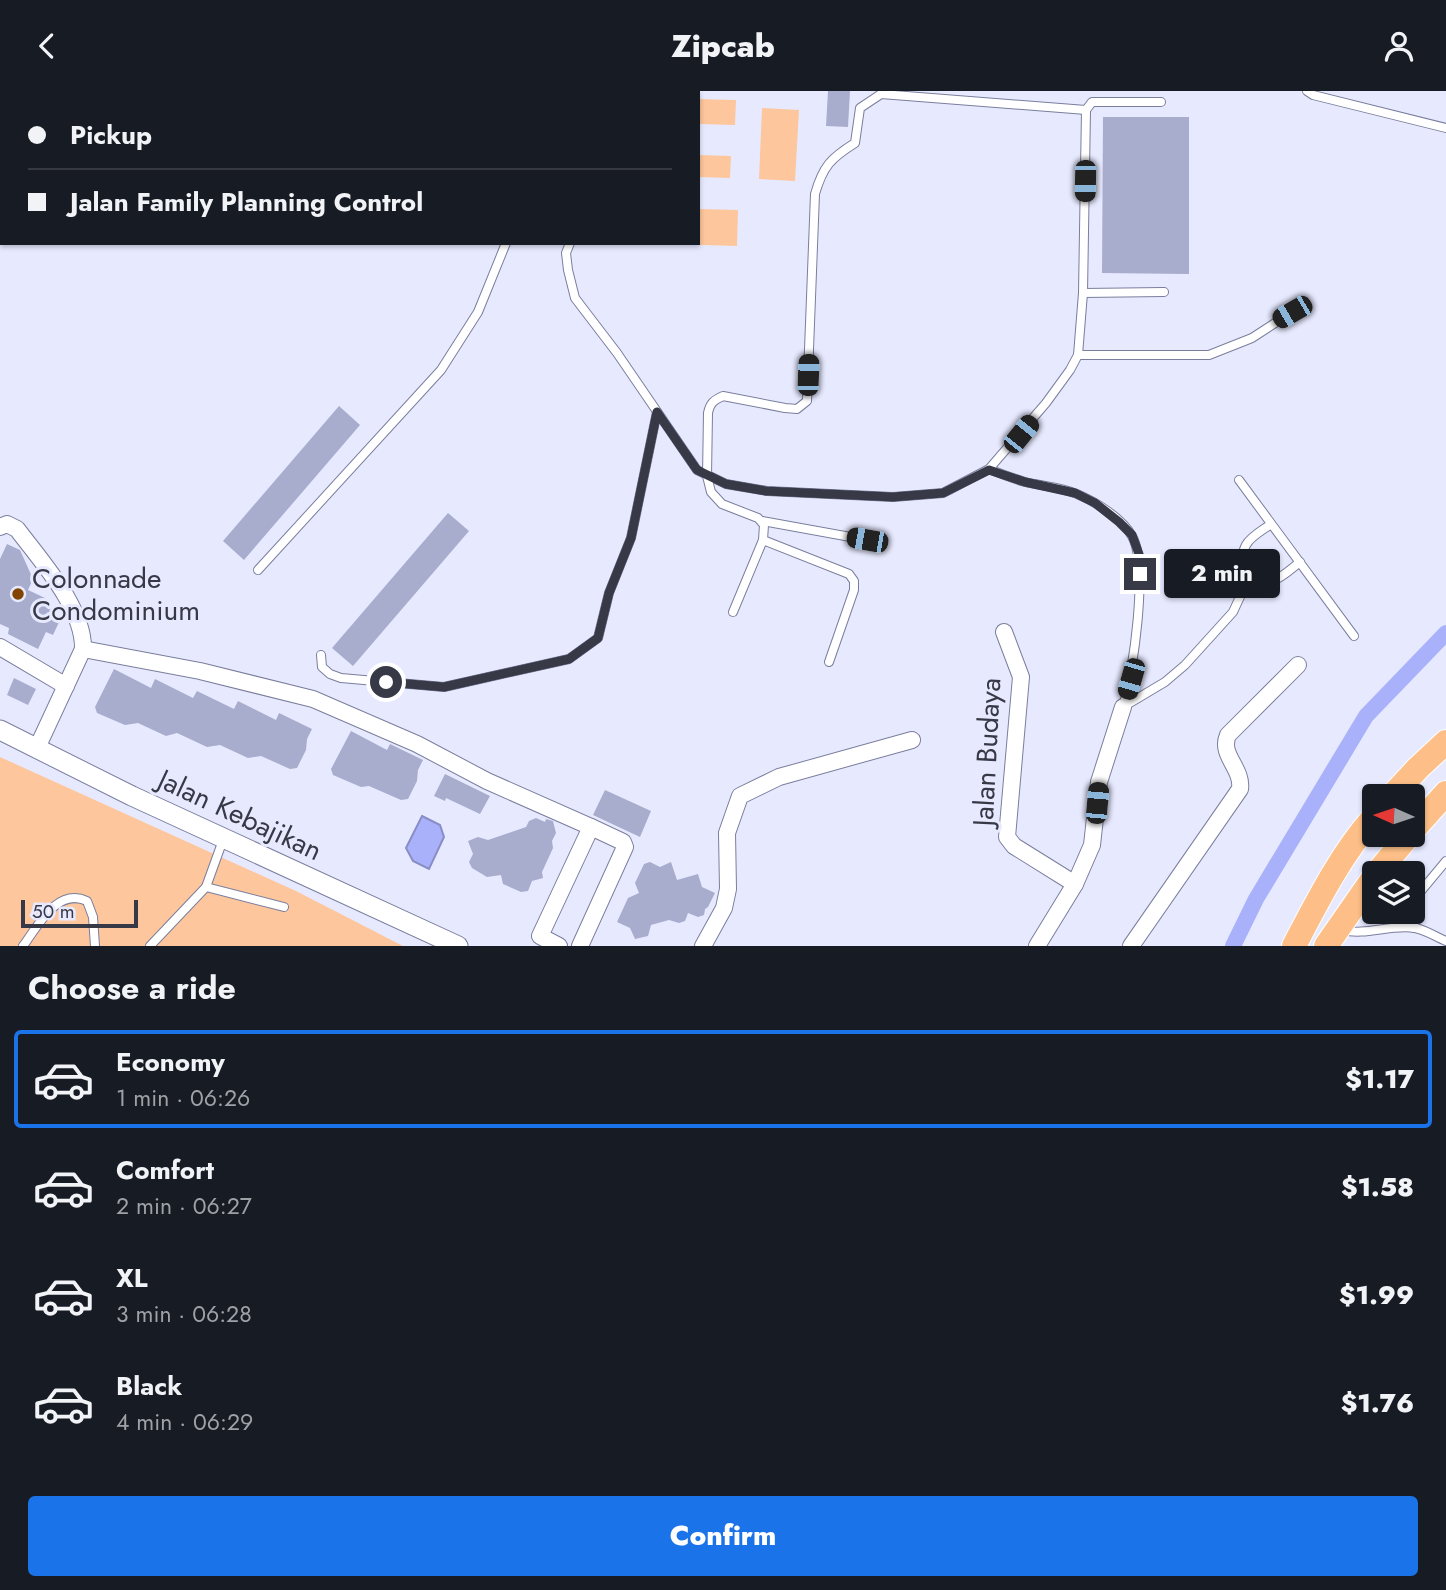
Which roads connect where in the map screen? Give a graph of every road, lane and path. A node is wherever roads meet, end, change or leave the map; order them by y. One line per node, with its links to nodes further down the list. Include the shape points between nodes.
1 (1307, 91): 4 (lane)
2 (1161, 102): 3 (lane, via 1092,102)
3 (1086, 110): 8 (lane); 13 (lane, via 881,94 860,109 855,143 836,155 822,172 816,194 807,401 797,409 723,396 715,400 708,413)
4 (1446, 128)
5 (505, 245): 21 (lane, via 478,312 440,370)
6 (569, 245): 11 (lane, via 566,253 575,298)
7 (1164, 292): 8 (lane)
8 (1083, 293): 10 (lane)
9 (1292, 312): 10 (lane, via 1252,338 1209,355)
10 (1078, 355): 12 (lane, via 1046,403)
11 (657, 412): 13 (lane, via 697,470); 28 (lane, via 631,538 609,593 598,638 569,659 444,687 341,678 322,667)
12 (989, 470): 13 (lane, via 943,493 893,497 766,491); 32 (lane, via 1075,493 1095,503 1132,535 1140,574 1133,665)
13 (707, 476): 15 (lane, via 714,497 722,504)
14 (1239, 480): 16 (lane)
15 (762, 521): 18 (lane); 19 (lane)
16 (1271, 524): 20 (lane); 22 (lane, via 1246,545 1243,561)
17 (0, 527): 27 (street, via 8,524 17,529 57,584 74,611)
18 (763, 540): 23 (lane); 29 (lane, via 849,574 854,581)
19 (867, 540)
20 (1300, 562): 22 (lane, via 1273,581); 25 (lane)
21 (258, 570)
22 (1250, 575): 32 (lane, via 1233,612 1185,665)
23 (733, 612)
24 (1004, 632): 46 (street, Jalan Budaya, via 1021,677 1007,837)
25 (1354, 636)
26 (0, 647): 31 (street)
27 (83, 649): 31 (street); 40 (street, via 313,699)
28 (321, 656)
29 (829, 662)
30 (1298, 665): 61 (street, via 1228,735 1225,748 1240,773 1240,789)
31 (66, 686): 36 (street)
32 (1123, 707): 46 (street, via 1099,782 1091,845)
33 (0, 730): 36 (street, Jalan Kebajikan)
34 (912, 740): 59 (street, via 779,777 740,796 727,833 724,908)
35 (1446, 742): 37 (main road)
36 (37, 748): 42 (street, Jalan Kebajikan)
37 (1403, 784)
38 (1446, 793): 39 (main road)
39 (1425, 816)
40 (591, 827): 57 (street, via 540,936); 58 (street, via 625,847)
41 (1362, 830): 62 (main road)
42 (224, 838): 47 (lane); 56 (street, Jalan Kebajikan)
43 (1399, 847): 44 (main road)
44 (1387, 861)
45 (1446, 861): 50 (lane, via 1416,897)
46 (1075, 884): 60 (street)
47 (206, 887): 49 (lane); 55 (lane)
48 (1362, 893): 51 (main road)
49 (284, 907)
50 (1414, 928): 51 (lane, via 1363,930); 52 (lane)
51 (1331, 937)
52 (1446, 941)
53 (23, 946): 54 (lane, via 55,904 69,897 87,901)
54 (95, 946)
55 (150, 946)
56 (458, 946)
57 (559, 946)
58 (580, 946)
59 (703, 946)
60 (1037, 946)
61 (1132, 946)
62 (1294, 946)

